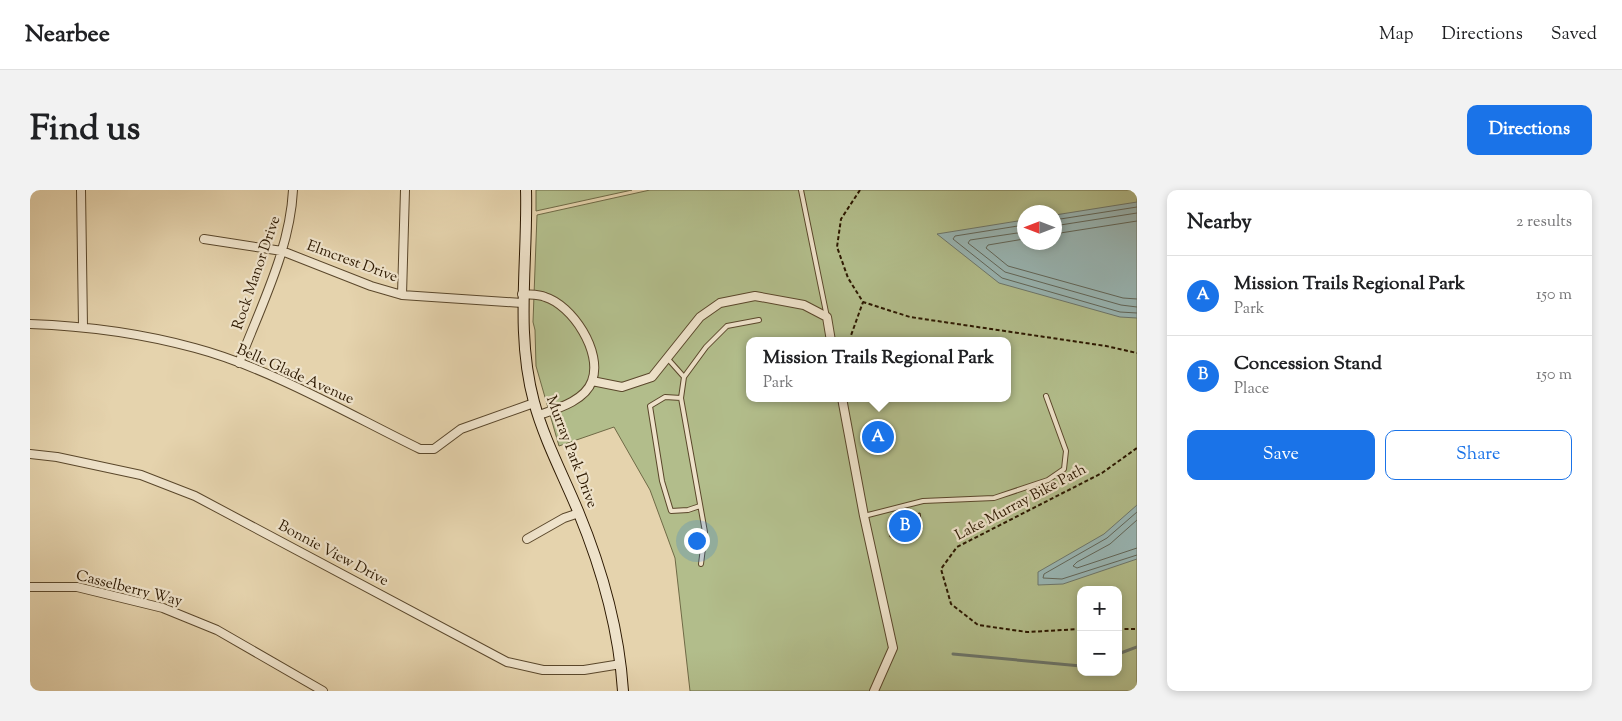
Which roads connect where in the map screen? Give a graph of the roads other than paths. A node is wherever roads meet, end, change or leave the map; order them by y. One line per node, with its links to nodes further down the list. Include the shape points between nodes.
1 (81, 190): 13 (street)
2 (293, 190): 7 (street, Rock Manor Drive, via 292,213)
3 (404, 190): 8 (street)
4 (526, 190): 9 (street, Murray Park Drive)
5 (801, 190): 10 (lane)
6 (204, 239): 7 (street, Elmcrest Drive)
7 (282, 251): 8 (street, Elmcrest Drive, via 371,286); 16 (street, Rock Manor Drive)
8 (402, 294): 9 (street, Elmcrest Drive)
9 (522, 298): 18 (street, Elmcrest Drive, via 545,297 579,324 591,350); 22 (street, Murray Park Drive, via 524,352)
10 (827, 317): 14 (street); 15 (street, via 804,305 755,296 720,303 700,318)
11 (760, 320): 17 (lane, via 727,326)
12 (30, 324): 13 (street, Belle Glade Avenue)
13 (83, 326): 16 (street, Belle Glade Avenue, via 196,348)
14 (830, 337)
15 (668, 359): 17 (lane); 18 (street, via 652,377 622,387)
16 (239, 363): 22 (street, Belle Glade Avenue, via 420,449 434,449 461,429)
17 (684, 376): 20 (lane)
18 (592, 381): 23 (street, via 573,401)
19 (1046, 396): 27 (lane, via 1066,451 1064,469 1048,480 994,498 923,501)
20 (681, 398): 25 (lane); 25 (lane, via 664,398 650,406 662,481 671,511)
21 (843, 402): 27 (street)
22 (534, 403): 23 (street, Murray Park Drive)
23 (539, 415): 26 (street, Murray Park Drive)
24 (30, 454): 31 (street, Bonnie View Drive, via 141,475 195,496 507,662 543,670 584,670)
25 (700, 506): 29 (lane, via 705,532)
26 (579, 513): 28 (street); 31 (street, Murray Park Drive, via 600,569)
27 (864, 516): 34 (street, via 893,648)
28 (527, 539)
29 (701, 564)
30 (30, 587): 32 (street, Casselberry Way, via 77,587 163,608 218,630)
31 (622, 664): 33 (street, Murray Park Drive)
32 (323, 691)
33 (623, 691)
34 (874, 691)

